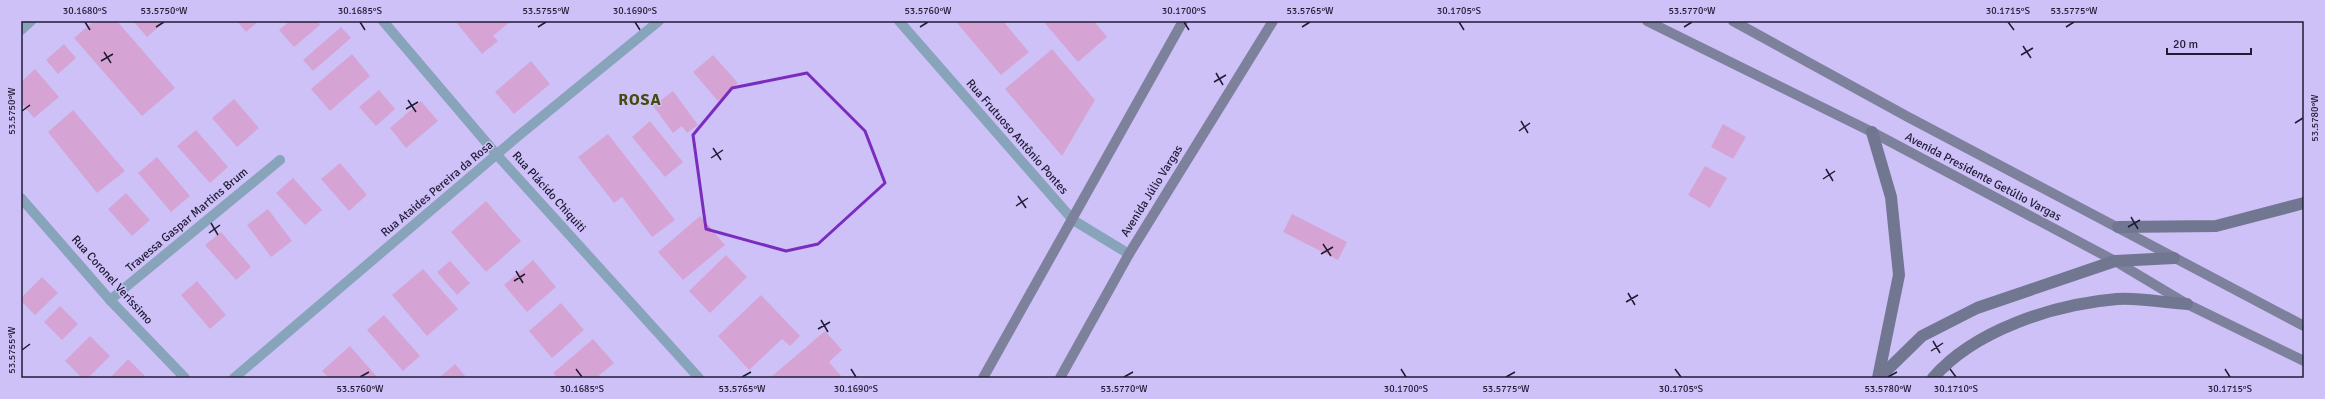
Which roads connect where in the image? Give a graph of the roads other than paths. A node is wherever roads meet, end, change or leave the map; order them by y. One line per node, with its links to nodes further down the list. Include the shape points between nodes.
1 (31, 21): 9 (street)
2 (383, 21): 11 (street, Rua Plácido Chiquiti)
3 (659, 21): 11 (street, Rua Ataides Pereira da Rosa)
4 (899, 21): 15 (street, Rua Frutuoso Antônio Pontes)
5 (1183, 21): 15 (main road)
6 (1272, 21): 17 (main road, Avenida Júlio Vargas)
7 (1647, 21): 10 (main road, Avenida Presidente Getúlio Vargas)
8 (1734, 21): 16 (main road, Avenida Presidente Getúlio Vargas, via 1908,117)
9 (21, 30)
10 (1872, 132): 19 (main road, Avenida Presidente Getúlio Vargas); 29 (highway, via 1891,197 1899,275)
11 (497, 155): 25 (street, Rua Ataides Pereira da Rosa); 26 (street, Rua Plácido Chiquiti)
12 (280, 160): 20 (street, Travessa Gaspar Martins Brum)
13 (21, 198): 20 (street, Rua Coronel Veríssimo)
14 (2304, 203): 16 (highway, via 2216,226)
15 (1073, 220): 17 (street, Rua Frutuoso Antônio Pontes); 27 (main road)
16 (2118, 227): 18 (main road, Avenida Presidente Getúlio Vargas)
17 (1128, 254): 28 (main road, Avenida Júlio Vargas)
18 (2174, 258): 19 (highway); 22 (main road, Avenida Presidente Getúlio Vargas)
19 (2115, 261): 21 (main road, Avenida Presidente Getúlio Vargas); 29 (highway, via 1977,308 1922,336)
20 (110, 300): 24 (street, Rua Coronel Veríssimo)
21 (2187, 304): 23 (main road, Avenida Presidente Getúlio Vargas); 30 (highway, via 2118,299 2047,311 2002,328 1946,363)
22 (2304, 326)
23 (2304, 361)
24 (184, 378)
25 (234, 378)
26 (699, 378)
27 (983, 378)
28 (1060, 378)
29 (1879, 378)
30 (1934, 378)

